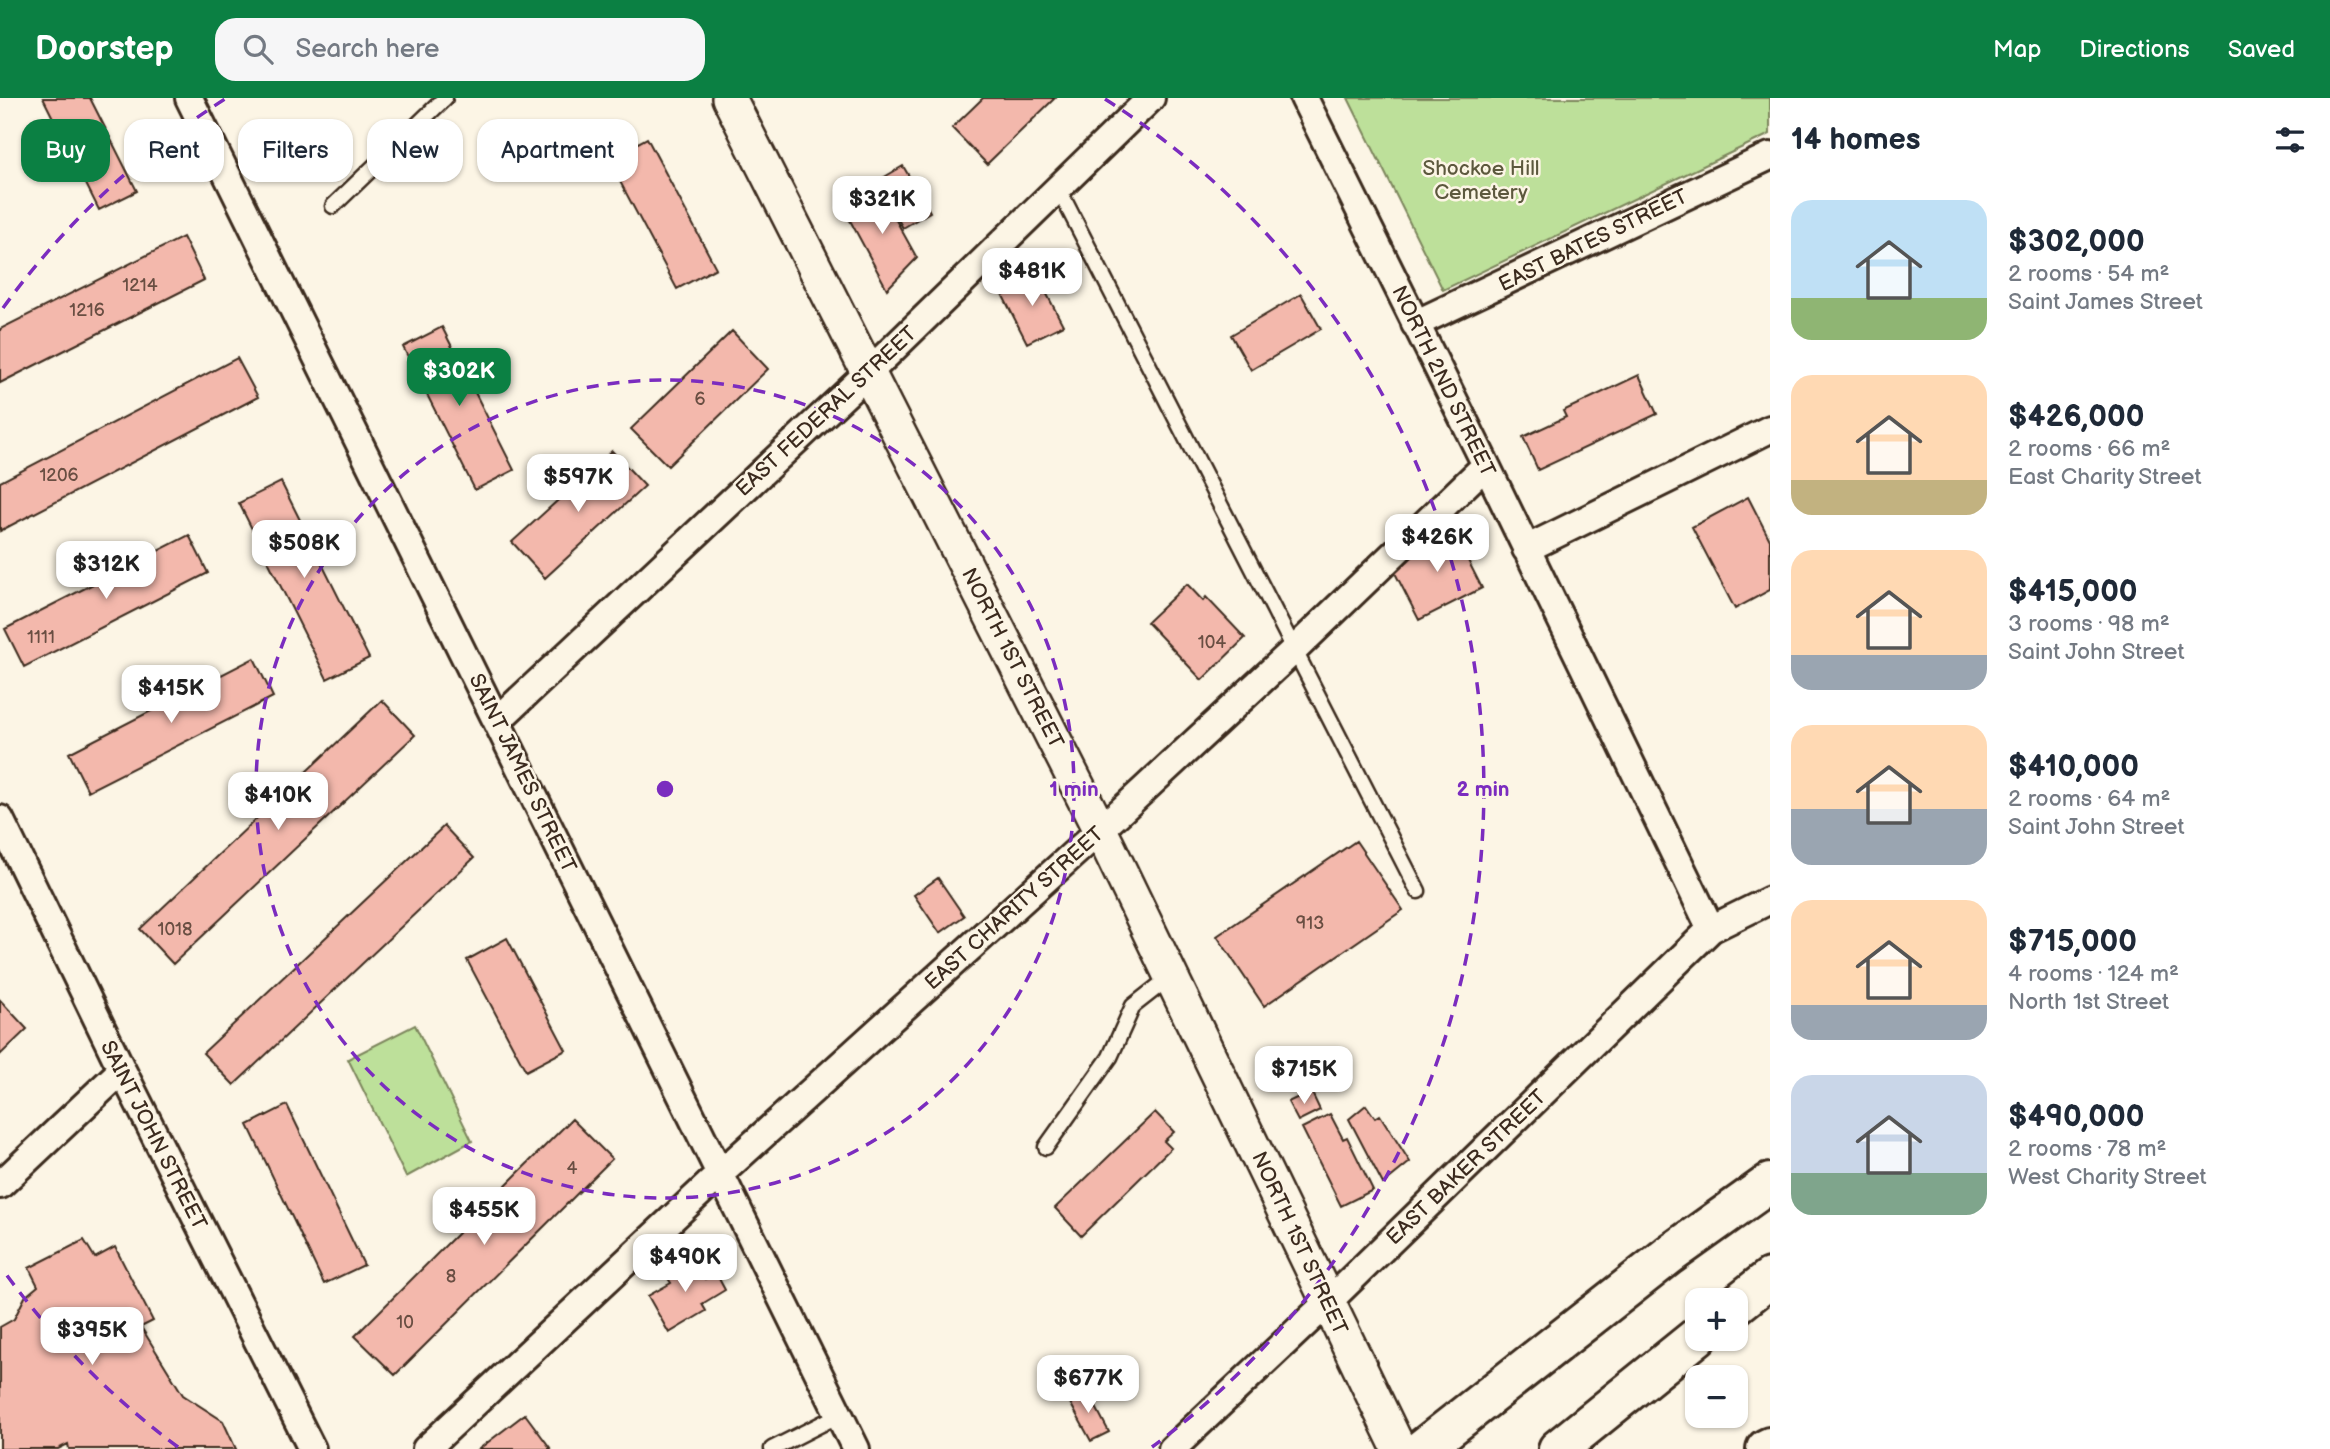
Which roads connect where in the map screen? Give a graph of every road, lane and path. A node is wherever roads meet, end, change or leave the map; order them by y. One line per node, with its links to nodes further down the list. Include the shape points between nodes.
1 (189, 98): 15 (street, SAINT JAMES STREET)
2 (445, 98): 8 (lane)
3 (729, 98): 10 (street, NORTH 1ST STREET)
4 (1152, 98): 7 (street, EAST FEDERAL STREET)
5 (1304, 98): 9 (street, NORTH 2ND STREET)
6 (1770, 156): 9 (street, EAST BATES STREET)
7 (1058, 188): 10 (street, EAST FEDERAL STREET); 14 (lane)
8 (332, 206)
9 (1415, 324): 12 (street, NORTH 2ND STREET)
10 (868, 373): 15 (street, EAST FEDERAL STREET); 17 (street, NORTH 1ST STREET)
11 (1770, 429): 13 (street)
12 (1486, 465): 13 (street, NORTH 2ND STREET); 14 (street, EAST CHARITY STREET)
13 (1526, 549): 20 (street, NORTH 2ND STREET)
14 (1294, 650): 17 (street, EAST CHARITY STREET); 18 (lane)
15 (497, 721): 25 (street, SAINT JAMES STREET)
16 (0, 818): 22 (street, SAINT JOHN STREET)
17 (1101, 830): 21 (street, NORTH 1ST STREET); 25 (street, EAST CHARITY STREET)
18 (1418, 891)
19 (1770, 900): 20 (street, EAST BAKER STREET)
20 (1711, 929): 31 (street, EAST BAKER STREET)
21 (1171, 976): 23 (lane, via 1133,1006 1110,1057); 31 (street, NORTH 1ST STREET)
22 (121, 1070): 27 (street); 34 (street, SAINT JOHN STREET)
23 (1046, 1147)
24 (1770, 1162): 28 (highway)
25 (720, 1174): 33 (street, SAINT JAMES STREET); 35 (street, EAST CHARITY STREET)
26 (1770, 1183): 28 (highway)
27 (0, 1185)
28 (1669, 1255): 40 (highway)
29 (1770, 1278): 30 (highway)
30 (1748, 1295)
31 (1329, 1301): 38 (street, EAST BAKER STREET); 39 (street, NORTH 1ST STREET)
32 (1685, 1346): 41 (highway)
33 (839, 1415): 36 (lane); 37 (street, SAINT JAMES STREET)
34 (312, 1449)
35 (426, 1449)
36 (772, 1449)
37 (856, 1449)
38 (1172, 1449)
39 (1399, 1449)
40 (1422, 1449)
41 (1558, 1449)

